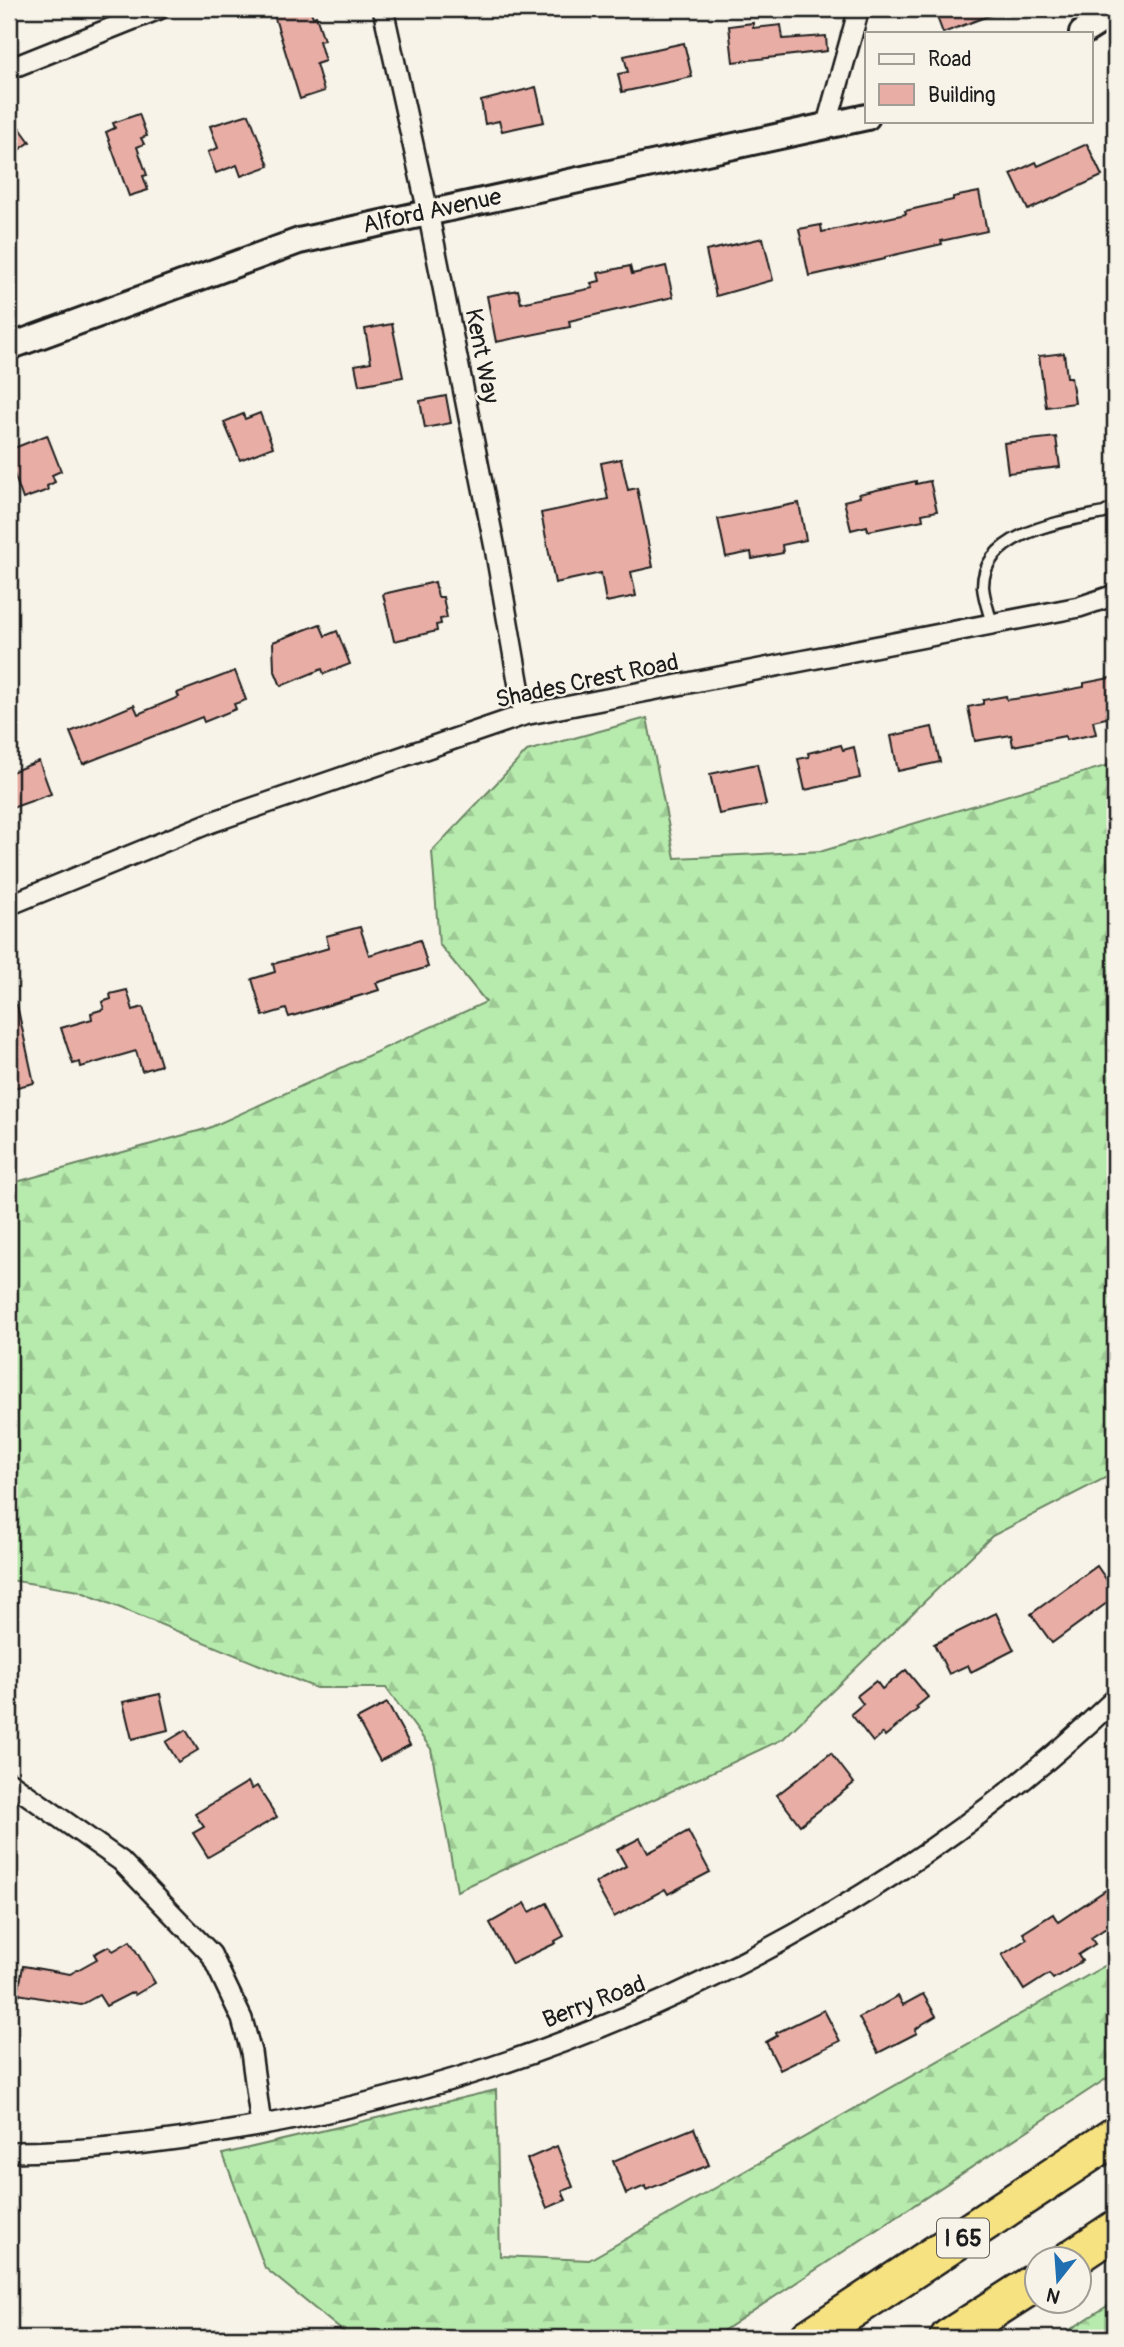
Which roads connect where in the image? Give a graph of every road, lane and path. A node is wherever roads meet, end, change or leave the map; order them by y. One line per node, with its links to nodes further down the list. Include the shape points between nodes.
1 (159, 9): 6 (street)
2 (383, 9): 9 (street, Kent Way)
3 (859, 9): 8 (street)
4 (1115, 12): 5 (street)
5 (1084, 32)
6 (9, 69)
7 (865, 117): 8 (street, Alford Avenue)
8 (826, 127): 9 (street, Alford Avenue)
9 (428, 212): 10 (street, Alford Avenue, via 299,241); 14 (street, Kent Way)
10 (10, 343)
11 (1115, 507): 13 (lane, via 1027,531 1004,547 989,562 983,586)
12 (1115, 595): 13 (street, Shades Crest Road)
13 (992, 624): 14 (street, Shades Crest Road)
14 (524, 715): 15 (street, Shades Crest Road, via 212,822)
15 (9, 905)
16 (1115, 1699): 18 (street, Berry Road, via 1035,1770 921,1855 741,1964 669,1999 530,2053 394,2096)
17 (9, 1782): 18 (street, via 121,1860 211,1954 242,2019)
18 (261, 2126): 20 (street, Berry Road, via 139,2144)
19 (1115, 2136): 24 (highway, I 65)
20 (9, 2152)
21 (1115, 2230): 22 (highway)
22 (1090, 2246)
23 (1023, 2290): 25 (highway)
24 (809, 2338)
25 (949, 2338)

